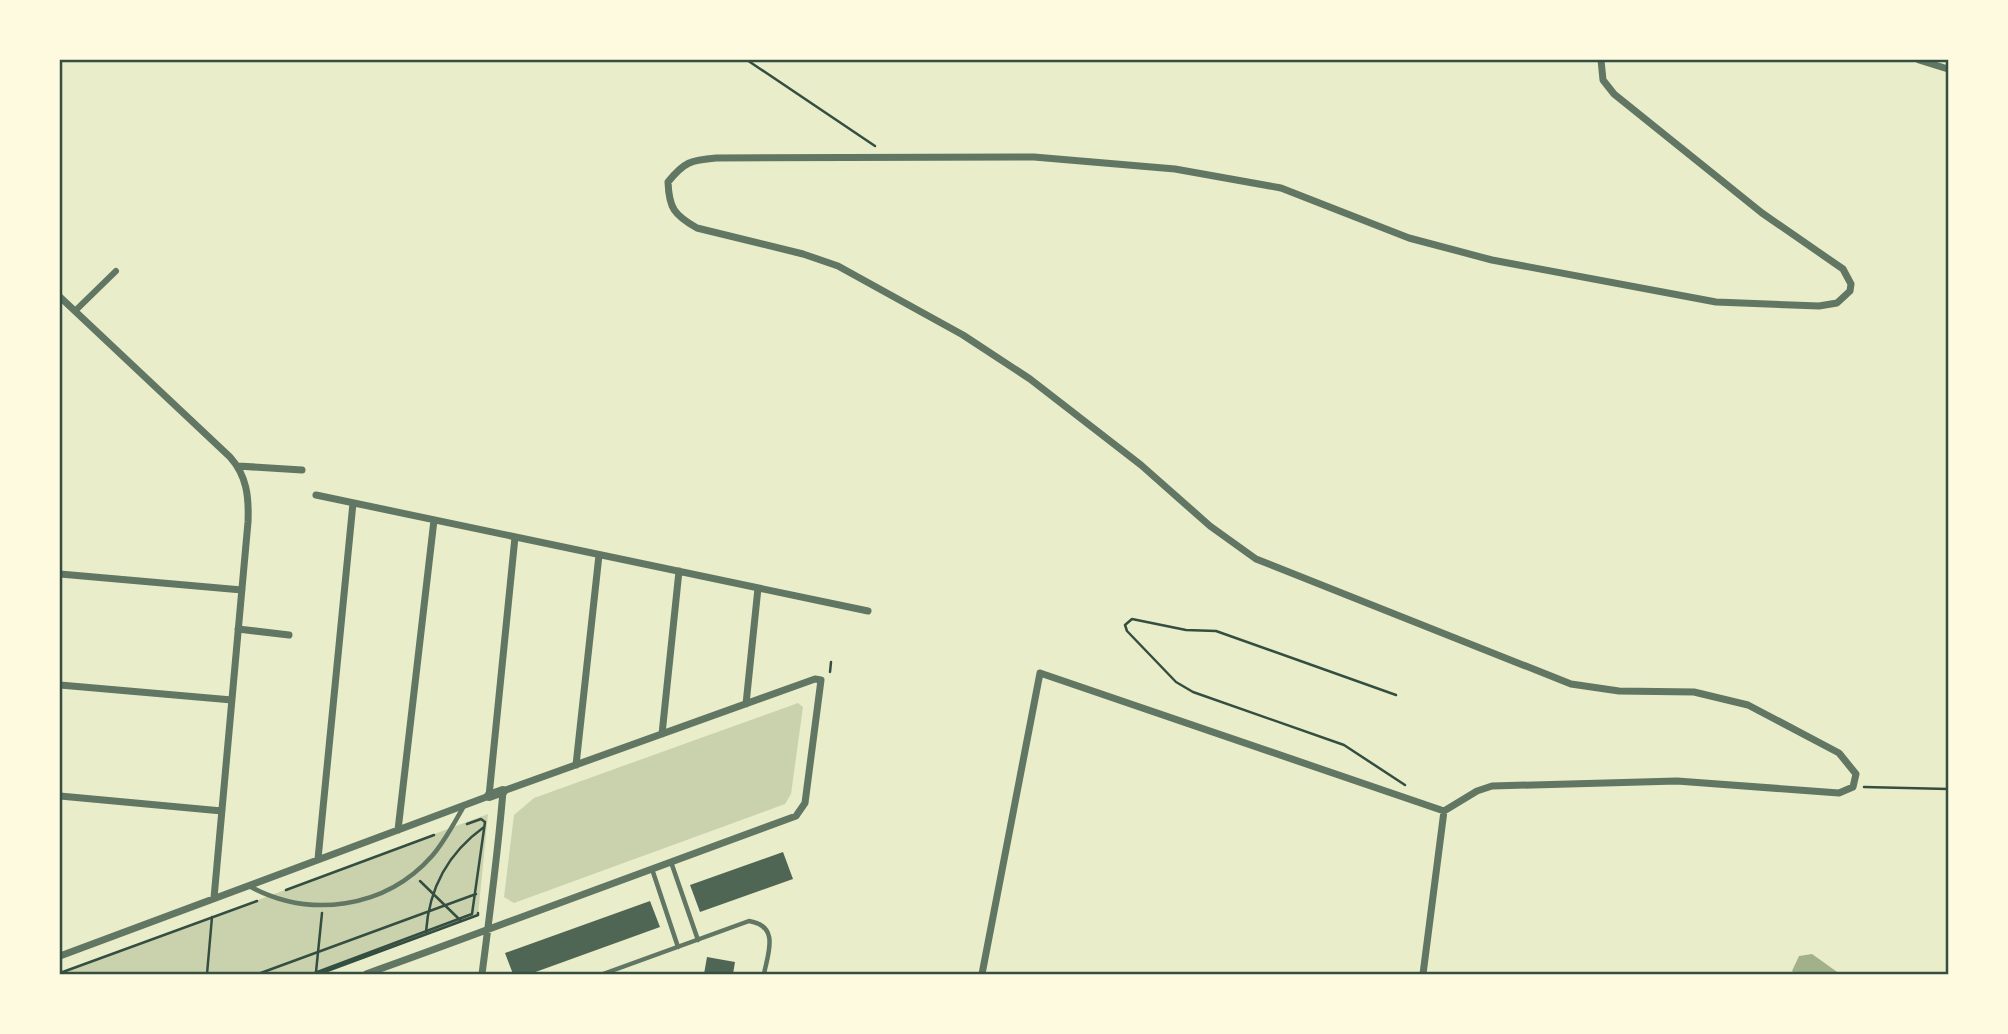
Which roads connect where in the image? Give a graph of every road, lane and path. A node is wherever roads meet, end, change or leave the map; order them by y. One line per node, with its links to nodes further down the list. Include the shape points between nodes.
1 (747, 60): 5 (path)
2 (1601, 60): 5 (street, via 1603,79 1614,93 1762,213 1843,269 1850,291 1837,303 1819,306 1716,302 1492,260 1409,238 1280,188 1175,169 1034,157)
3 (1919, 60): 4 (street)
4 (1948, 69)
5 (893, 158): 31 (street, via 698,160 680,167 668,182 669,204 681,219 697,228 838,266 962,335 1030,379 1256,559 1571,684 1619,691 1694,692 1748,705 1839,753 1856,774)
6 (116, 271): 8 (street)
7 (60, 297): 8 (street)
8 (75, 312): 9 (street)
9 (238, 466): 10 (street); 19 (street, via 249,505)
10 (302, 470)
11 (316, 495): 12 (street)
12 (353, 503): 13 (street); 43 (street)
13 (434, 520): 14 (street); 42 (street)
14 (515, 537): 15 (street); 35 (street)
15 (600, 555): 16 (street); 30 (street)
16 (679, 571): 18 (street); 29 (street)
17 (60, 574): 19 (street)
18 (758, 588): 20 (street); 28 (street)
19 (242, 590): 21 (street)
20 (868, 611)
21 (239, 629): 22 (street); 27 (street)
22 (289, 635)
23 (831, 662): 24 (path)
24 (830, 671)
25 (60, 685): 27 (street)
26 (1396, 695): 36 (path, via 1216,631 1132,619 1125,625 1175,682 1205,697 1344,745 1401,782)
27 (232, 700): 38 (street)
28 (746, 704): 29 (street); 44 (street, via 821,680 805,803 796,816)
29 (662, 734): 30 (street)
30 (576, 765): 33 (street)
31 (1853, 787): 32 (path); 39 (street, via 1839,793 1677,781 1492,786)
32 (1948, 789)
33 (503, 791): 35 (street); 57 (street)
34 (60, 796): 38 (street)
35 (489, 796): 37 (street)
36 (1421, 803): 39 (street); 73 (street, via 1040,674)
37 (464, 805): 41 (lane); 42 (street)
38 (222, 811): 51 (street)
39 (1444, 811): 74 (street)
40 (484, 827): 41 (path, via 479,819); 48 (path, via 450,859); 49 (path)
41 (451, 829): 46 (lane); 50 (path)
42 (398, 830): 43 (street)
43 (318, 859): 47 (street)
44 (671, 862): 45 (street); 59 (lane)
45 (652, 869): 57 (street); 60 (lane)
46 (413, 874): 48 (path); 52 (lane, via 372,897)
47 (247, 886): 50 (lane); 51 (street)
48 (433, 893): 53 (path); 54 (path)
49 (477, 894): 53 (path); 56 (path, via 474,913)
50 (268, 897): 52 (lane); 55 (path)
51 (214, 898): 62 (street)
52 (323, 906): 61 (path)
53 (445, 906): 54 (path); 56 (path)
54 (428, 912): 58 (path); 61 (path)
55 (212, 917): 64 (path); 66 (path)
56 (460, 920): 58 (path)
57 (487, 930): 63 (street); 70 (street)
58 (426, 932): 65 (path)
59 (698, 940): 60 (lane); 72 (lane, via 749,921 759,923 770,940)
60 (678, 947): 71 (lane)
61 (318, 952): 65 (path); 67 (path)
62 (60, 956)
63 (397, 963): 68 (street); 69 (street)
64 (60, 973)
65 (314, 974)
66 (207, 975)
67 (258, 975)
68 (366, 975)
69 (396, 975)
70 (482, 975)
71 (603, 975)
72 (764, 975)
73 (982, 975)
74 (1423, 975)

